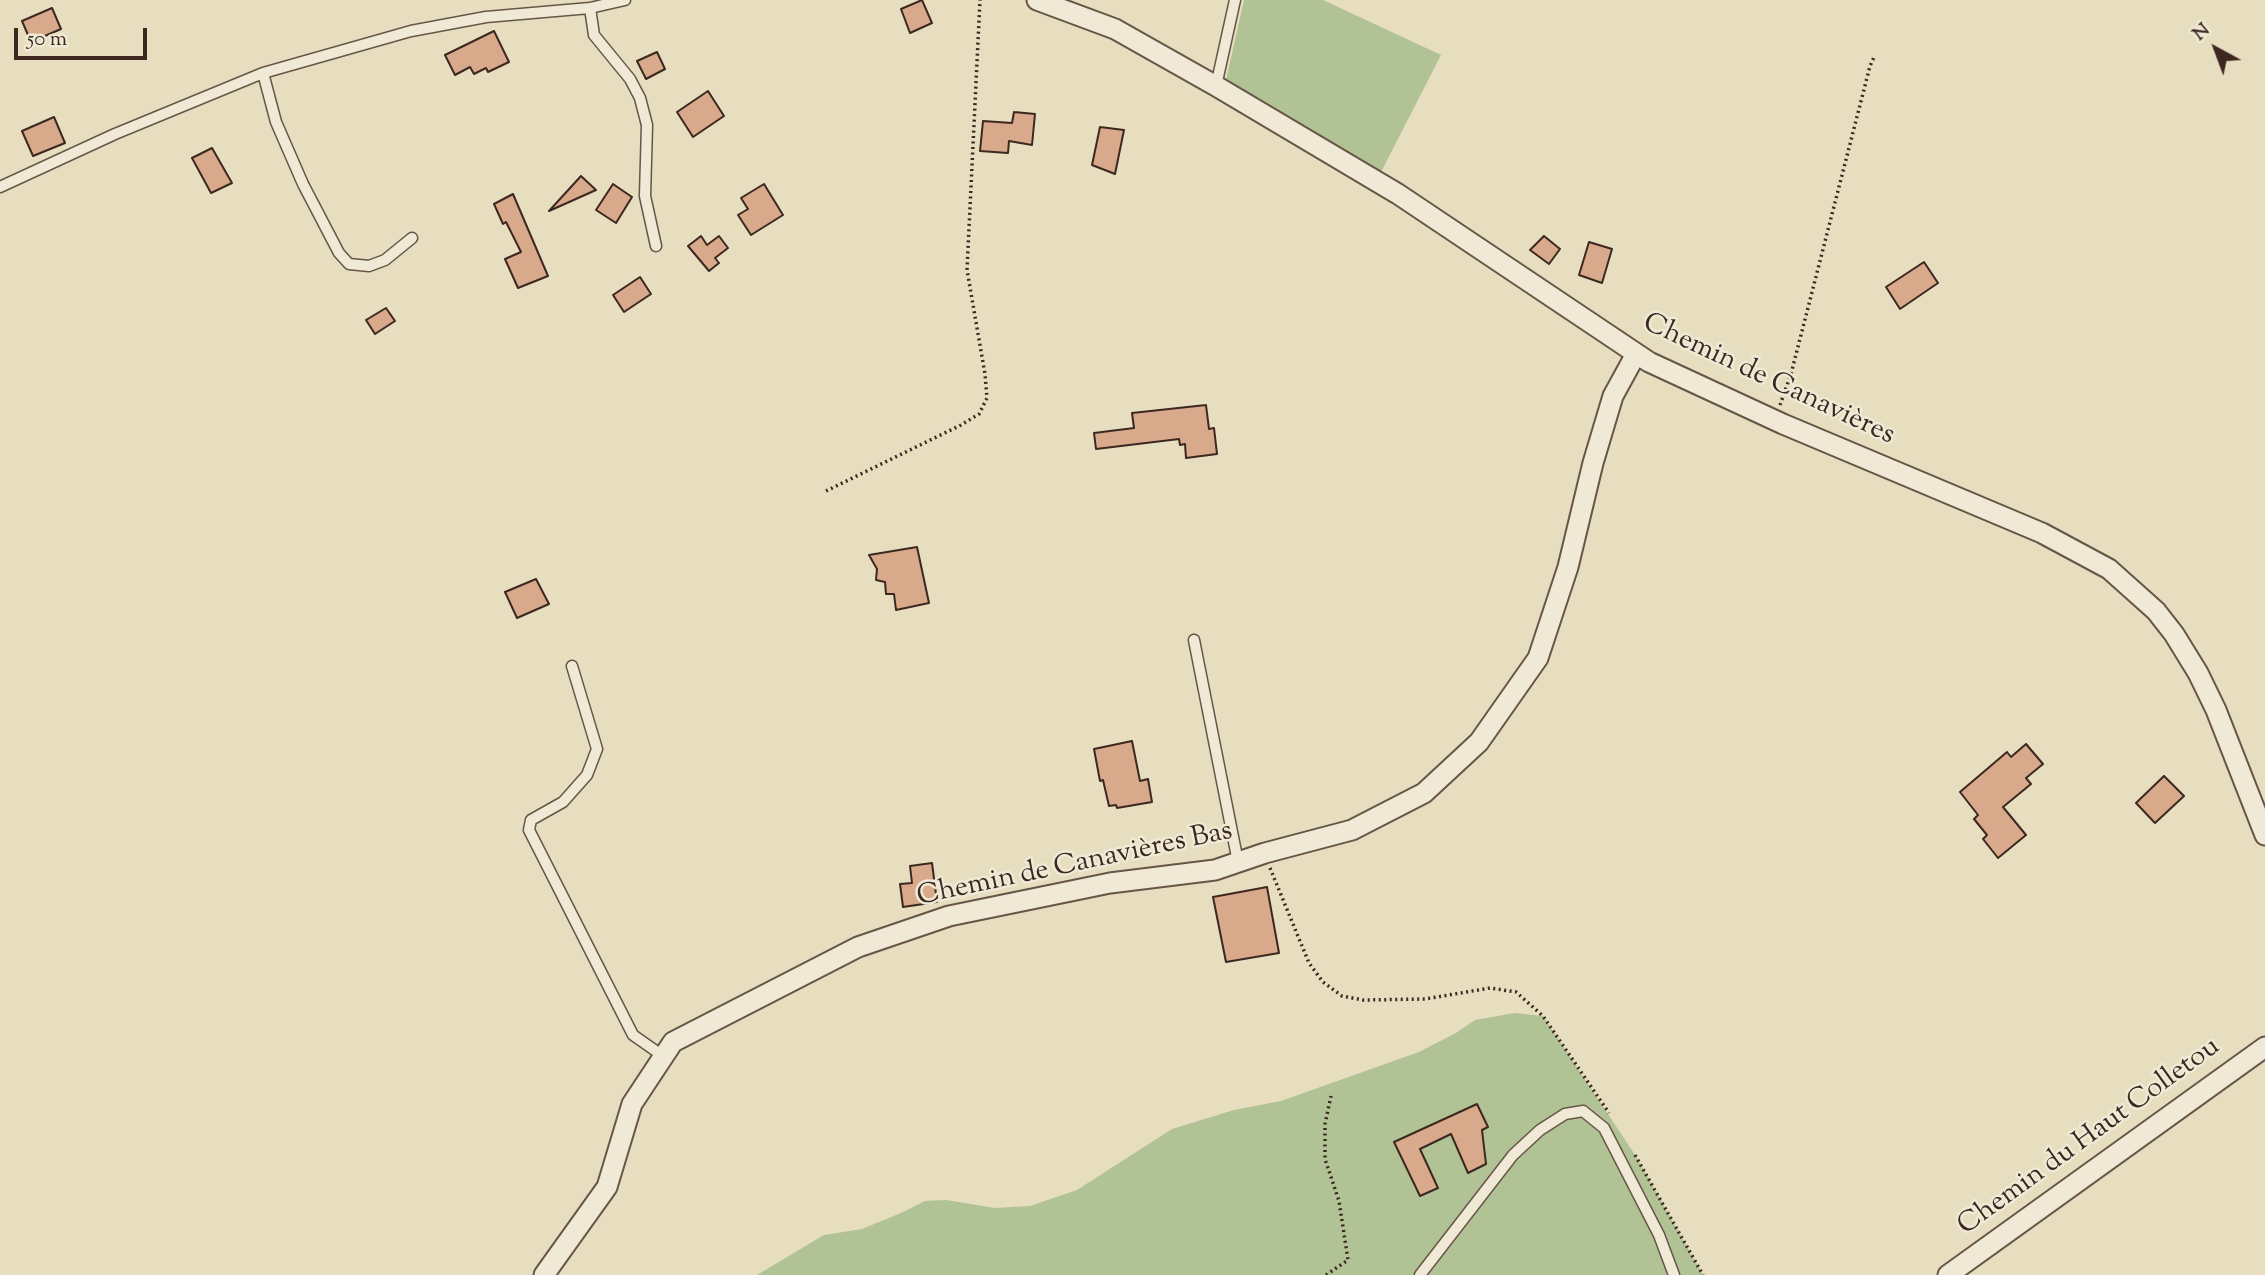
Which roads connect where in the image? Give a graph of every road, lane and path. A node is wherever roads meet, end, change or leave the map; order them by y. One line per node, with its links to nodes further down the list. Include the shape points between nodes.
1 (625, 0): 5 (lane)
2 (980, 0): 14 (path, via 967,270 987,398 979,414 961,425)
3 (1037, 0): 8 (street, Chemin de Canavières, via 1115,29)
4 (1235, 0): 8 (lane)
5 (590, 8): 7 (lane, via 486,16 411,31); 11 (lane, via 594,35 640,98 647,125 645,196)
6 (1875, 54): 13 (path, via 1780,405)
7 (263, 73): 9 (lane); 10 (lane, via 276,122 339,253 349,264 369,266 385,260)
8 (1216, 86): 12 (street, Chemin de Canavières, via 1398,194)
9 (0, 187)
10 (412, 238)
11 (656, 246)
12 (1636, 354): 13 (street, Chemin de Canavières); 18 (street, Chemin de Canavières Bas, via 1613,396 1568,567 1538,658 1479,743 1424,793 1352,830)
13 (1783, 424): 17 (street, Chemin de Canavières, via 2042,533 2109,569 2134,589 2168,626 2198,673)
14 (826, 491)
15 (1194, 640): 19 (lane)
16 (572, 666): 21 (lane, via 597,749 587,775 563,802 531,820 529,830 633,1035)
17 (2265, 835)
18 (1265, 853): 19 (street, Chemin de Canavières Bas); 23 (path, via 1308,963 1323,982 1342,996 1363,1000 1425,999 1490,988 1516,992 1543,1016)
19 (1238, 862): 21 (street, Chemin de Canavières Bas, via 1215,870 1110,883 949,916 858,947 673,1042)
20 (2265, 1046): 30 (street, Chemin du Haut Colletou)
21 (663, 1056): 25 (street, Chemin de Canavières Bas, via 632,1104 607,1186)
22 (1331, 1096): 26 (path, via 1325,1159 1339,1201 1348,1260)
23 (1610, 1115)
24 (1630, 1147): 29 (path)
25 (544, 1275)
26 (1326, 1275)
27 (1420, 1275): 28 (lane, via 1513,1155 1540,1129 1565,1114 1583,1111 1604,1128 1659,1235)
28 (1674, 1275)
29 (1703, 1275)
30 (1948, 1275)

